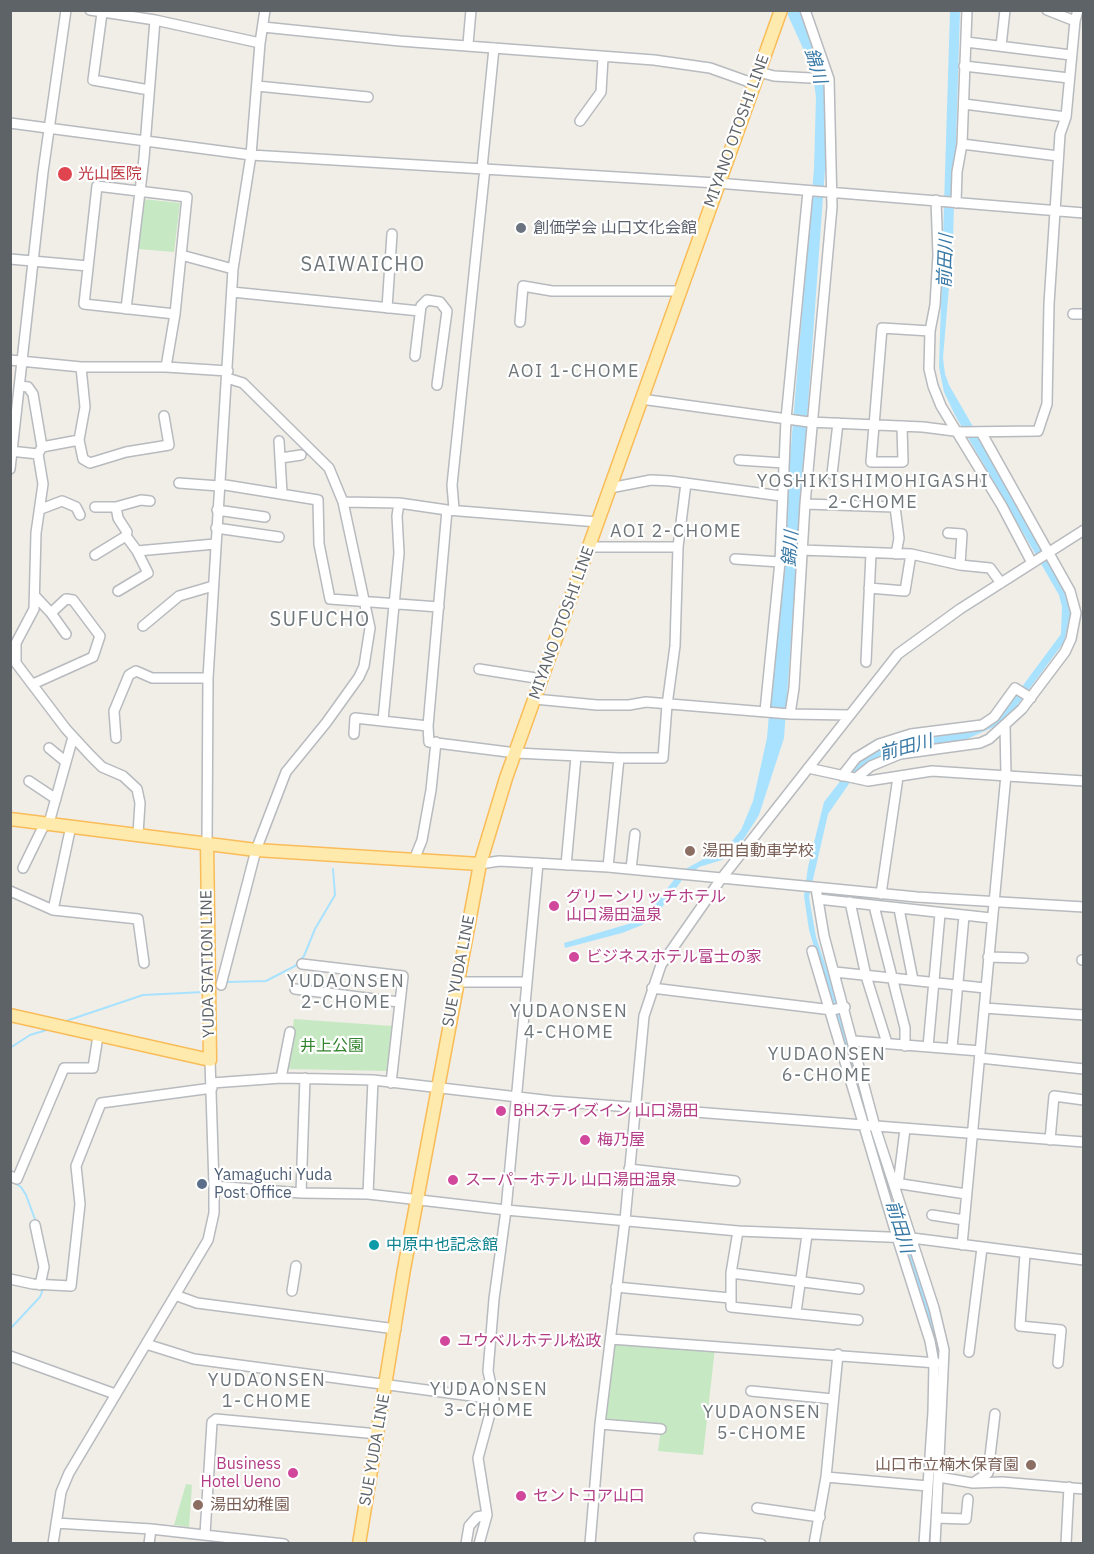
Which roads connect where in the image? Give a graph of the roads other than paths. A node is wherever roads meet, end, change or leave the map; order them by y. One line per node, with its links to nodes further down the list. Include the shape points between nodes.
1 (66, 10): 33 (street)
2 (90, 10): 11 (street)
3 (266, 10): 14 (street)
4 (471, 10): 17 (street)
5 (781, 10): 23 (main road, MIYANO OTOSHI LINE)
6 (805, 10): 25 (street)
7 (967, 10): 15 (street)
8 (1005, 10): 18 (street)
9 (1047, 10): 13 (street)
10 (1078, 10): 13 (street)
11 (102, 13): 12 (street); 27 (street, via 93,81)
12 (149, 16): 16 (street); 27 (street)
13 (1075, 21): 20 (street)
14 (262, 27): 16 (street); 17 (street)
15 (966, 42): 18 (street); 22 (street)
16 (260, 43): 26 (street)
17 (468, 44): 19 (street)
18 (1001, 46): 20 (street)
19 (494, 48): 21 (street); 38 (street)
20 (1071, 55): 24 (street)
21 (603, 58): 23 (street, via 606,55 710,68); 31 (street, via 601,92)
22 (964, 66): 24 (street); 29 (street)
23 (757, 78): 25 (street); 39 (main road, MIYANO OTOSHI LINE)
24 (1069, 78): 30 (street)
25 (829, 79): 42 (street)
26 (257, 86): 28 (street); 36 (street)
27 (149, 90): 34 (street)
28 (368, 97)
29 (963, 104): 30 (street); 35 (street)
30 (1066, 117): 37 (street)
31 (580, 121)
32 (10, 123): 33 (street)
33 (49, 128): 34 (street); 50 (street)
34 (144, 141): 36 (street); 40 (street)
35 (962, 144): 37 (street); 44 (street)
36 (250, 155): 38 (street); 52 (street)
37 (1058, 156): 45 (street)
38 (484, 168): 39 (street); 104 (street)
39 (717, 183): 41 (street); 53 (main road, MIYANO OTOSHI LINE)
40 (141, 191): 48 (street, via 188,197); 51 (street, via 97,186); 56 (street)
41 (809, 191): 42 (street); 73 (street)
42 (828, 192): 43 (street); 74 (street, via 832,207 828,261)
43 (938, 201): 44 (street); 62 (street, via 935,305)
44 (956, 203): 45 (street)
45 (1056, 210): 46 (street); 79 (street, via 1047,404 1038,431)
46 (1083, 213)
47 (392, 234): 55 (street)
48 (181, 255): 52 (street); 58 (street)
49 (10, 259): 50 (street)
50 (34, 261): 51 (street); 65 (street)
51 (88, 266): 56 (street, via 84,304)
52 (232, 269): 54 (street)
53 (680, 291): 61 (street, via 552,291 523,286); 71 (main road, MIYANO OTOSHI LINE)
54 (232, 292): 55 (street); 68 (street)
55 (387, 308): 57 (street)
56 (126, 309): 58 (street)
57 (420, 311): 63 (street); 69 (street, via 427,300 440,302 447,310)
58 (175, 314): 67 (street)
59 (1073, 314): 60 (street)
60 (1083, 314)
61 (520, 322)
62 (930, 331): 76 (street, via 882,328); 78 (street, via 929,369 933,386 941,406)
63 (415, 356)
64 (10, 360): 65 (street)
65 (22, 362): 66 (street); 70 (street)
66 (81, 367): 67 (street); 80 (street, via 85,407)
67 (166, 367): 68 (street)
68 (227, 374): 92 (street); 97 (street, via 243,383 321,459 336,480)
69 (436, 385)
70 (20, 386): 82 (street, via 28,387 33,394); 83 (street)
71 (641, 399): 73 (street); 93 (main road, MIYANO OTOSHI LINE)
72 (164, 416): 80 (street, via 169,445 90,463 83,459)
73 (786, 419): 74 (street); 87 (street)
74 (810, 422): 75 (street); 99 (street)
75 (838, 423): 76 (street); 89 (street)
76 (873, 424): 77 (street); 77 (street, via 871,462 903,462)
77 (902, 426): 78 (street)
78 (960, 432): 79 (street); 125 (street)
79 (980, 432): 118 (street)
80 (79, 440): 82 (street)
81 (279, 441): 85 (street)
82 (40, 450): 83 (street); 102 (street)
83 (11, 451): 88 (street)
84 (300, 455): 85 (street)
85 (281, 458): 94 (street)
86 (739, 460): 87 (street)
87 (784, 463): 95 (street)
88 (10, 469)
89 (832, 474)
90 (179, 483): 92 (street)
91 (686, 483): 93 (street, via 651,480); 95 (street); 115 (street)
92 (219, 485): 94 (street); 103 (street)
93 (610, 488): 107 (main road, MIYANO OTOSHI LINE)
94 (282, 493): 132 (street, via 319,502 319,544 330,599)
95 (781, 496): 124 (street)
96 (150, 501): 101 (street)
97 (343, 502): 98 (street); 132 (street)
98 (399, 503): 104 (street); 133 (street)
99 (805, 504): 116 (street); 120 (street, via 895,507 899,538)
100 (95, 507): 101 (street)
101 (116, 507): 111 (street)
102 (41, 509): 105 (street, via 62,501 76,507); 131 (street, via 36,533)
103 (217, 510): 106 (street); 108 (street)
104 (450, 510): 107 (street); 134 (street)
105 (80, 515)
106 (265, 517)
107 (598, 522): 114 (main road, MIYANO OTOSHI LINE)
108 (216, 528): 112 (street); 113 (street)
109 (1083, 530): 118 (street)
110 (948, 533): 126 (street, via 962,534)
111 (126, 536): 117 (street); 122 (street)
112 (279, 537)
113 (215, 544): 117 (street); 128 (street)
114 (588, 547): 115 (street); 142 (main road, MIYANO OTOSHI LINE)
115 (678, 547): 146 (street, via 675,646)
116 (801, 550): 119 (street); 148 (street)
117 (137, 551): 130 (street, via 148,573)
118 (1050, 552): 125 (street); 144 (street, via 1070,591 1076,613 1065,652)
119 (871, 553): 120 (street); 129 (street)
120 (896, 554): 121 (street)
121 (911, 554): 126 (street); 129 (street, via 905,591)
122 (95, 555)
123 (735, 559): 124 (street)
124 (780, 562): 147 (street)
125 (1032, 563): 127 (street)
126 (960, 565): 127 (street, via 990,568)
127 (1001, 583): 149 (street, via 898,654)
128 (213, 586): 136 (street, via 179,596); 141 (street)
129 (869, 588): 139 (street)
130 (118, 591)
131 (36, 597): 135 (street); 138 (street, via 34,609)
132 (365, 600): 133 (street); 176 (street, via 370,628 364,666 326,723 286,772)
133 (395, 602): 134 (street); 150 (street)
134 (439, 608): 151 (street)
135 (51, 613): 137 (street); 143 (street, via 66,600 73,600 100,636 93,657)
136 (143, 626)
137 (66, 634)
138 (13, 642): 143 (street, via 16,663)
139 (866, 662)
140 (479, 669): 142 (street)
141 (208, 678): 155 (street, via 152,678 136,671 129,675 114,711); 175 (street)
142 (542, 679): 145 (main road, MIYANO OTOSHI LINE)
143 (33, 684): 154 (street)
144 (1030, 698): 152 (street); 164 (street, via 1016,688 994,717 982,725 894,738 856,758)
145 (535, 699): 146 (street, via 597,705); 158 (main road, MIYANO OTOSHI LINE)
146 (667, 705): 147 (street); 160 (street, via 663,758)
147 (765, 711): 148 (street)
148 (790, 714): 149 (street)
149 (848, 715): 162 (street)
150 (383, 720): 151 (street); 153 (street, via 355,717)
151 (428, 726): 156 (street, via 429,742)
152 (1005, 726): 163 (street); 166 (street, via 980,743 885,758)
153 (354, 734)
154 (73, 737): 161 (street); 173 (street, via 102,767 123,776 137,789)
155 (116, 738)
156 (436, 742): 158 (street); 177 (street, via 427,810)
157 (49, 748): 161 (street)
158 (516, 753): 159 (street); 179 (main road, MIYANO OTOSHI LINE)
159 (576, 757): 160 (street); 180 (street)
160 (619, 758): 181 (street)
161 (66, 762): 169 (street)
162 (808, 768): 164 (street); 184 (street)
163 (1006, 775): 165 (street, via 932,771); 168 (street); 190 (street)
164 (842, 776): 166 (street)
165 (898, 777): 166 (street, via 877,782); 187 (street)
166 (856, 778)
167 (29, 781): 169 (street)
168 (1083, 781)
169 (56, 798): 171 (street)
170 (10, 819): 171 (main road)
171 (47, 823): 172 (main road); 182 (street)
172 (71, 826): 173 (main road); 193 (street)
173 (138, 834): 175 (main road)
174 (635, 834): 183 (street)
175 (207, 843): 176 (main road); 211 (main road, YUDA STATION LINE)
176 (256, 850): 177 (main road); 211 (street, via 231,956)
177 (414, 860): 179 (main road)
178 (538, 863): 179 (street); 180 (street); 208 (street)
179 (480, 864): 207 (main road, SUE YUDA LINE)
180 (566, 865): 181 (street)
181 (608, 867): 183 (street)
182 (23, 868)
183 (631, 869): 184 (street)
184 (721, 879): 185 (street); 212 (street, via 671,948)
185 (816, 888): 187 (street); 188 (street)
186 (10, 891): 193 (street)
187 (881, 894): 190 (street)
188 (818, 899): 189 (street); 203 (street)
189 (850, 902): 191 (street); 204 (street)
190 (993, 903): 192 (street); 197 (street)
191 (874, 906): 194 (street); 205 (street)
192 (1083, 906)
193 (53, 909): 201 (street, via 138,919)
194 (899, 909): 195 (street); 206 (street)
195 (940, 914): 196 (street); 209 (street)
196 (964, 916): 197 (street); 210 (street)
197 (991, 918): 199 (street)
198 (812, 951): 218 (street)
199 (988, 957): 200 (street); 213 (street)
200 (1023, 958)
201 (144, 963)
202 (302, 964): 215 (street, via 403,976)
203 (835, 972): 204 (street); 216 (street)
204 (866, 976): 205 (street); 224 (street)
205 (891, 978): 206 (street); 225 (street, via 905,1028)
206 (913, 980): 209 (street)
207 (456, 982): 208 (street); 236 (main road, SUE YUDA LINE)
208 (527, 982): 237 (street)
209 (934, 982): 210 (street); 226 (street)
210 (956, 985): 213 (street); 227 (street)
211 (213, 988): 229 (main road, YUDA STATION LINE)
212 (652, 988): 218 (street); 239 (street, via 644,1016)
213 (986, 988): 217 (street)
214 (295, 989): 215 (street)
215 (399, 1002): 234 (street)
216 (845, 1007): 218 (street); 223 (street)
217 (984, 1008): 220 (street); 228 (street)
218 (830, 1010): 240 (street)
219 (10, 1015): 222 (main road, YUDA STATION LINE)
220 (1083, 1016)
221 (290, 1032): 231 (street)
222 (98, 1036): 229 (main road, YUDA STATION LINE); 246 (street, via 93,1068 64,1068 17,1179)
223 (854, 1041): 224 (street); 240 (street)
224 (887, 1043): 225 (street)
225 (905, 1046): 226 (street)
226 (928, 1047): 227 (street)
227 (952, 1048): 228 (street)
228 (980, 1055): 230 (street); 242 (street)
229 (210, 1060): 235 (street)
230 (1083, 1069)
231 (281, 1078): 232 (street); 235 (street)
232 (305, 1078): 233 (street); 250 (street)
233 (373, 1080): 234 (street); 251 (street)
234 (391, 1083): 236 (street)
235 (212, 1086): 249 (street); 270 (street, via 101,1103 76,1166 80,1203 71,1286)
236 (438, 1088): 237 (street); 253 (main road, SUE YUDA LINE)
237 (515, 1098): 239 (street); 254 (street)
238 (1083, 1100): 243 (street, via 1053,1096)
239 (634, 1108): 240 (street); 245 (street)
240 (871, 1126): 241 (street); 248 (street); 261 (street)
241 (904, 1129): 242 (street); 248 (street)
242 (971, 1135): 243 (street); 252 (street)
243 (1050, 1140): 244 (street)
244 (1083, 1142)
245 (629, 1169): 247 (street); 256 (street)
246 (10, 1176)
247 (735, 1181)
248 (897, 1184): 252 (street); 261 (street)
249 (214, 1186): 250 (street); 274 (street, via 208,1240)
250 (301, 1193): 251 (street)
251 (368, 1194): 253 (street)
252 (966, 1194): 257 (street)
253 (417, 1198): 254 (street); 278 (main road, SUE YUDA LINE)
254 (506, 1210): 256 (street); 290 (street, via 488,1371)
255 (932, 1215): 257 (street)
256 (625, 1220): 259 (street); 271 (street)
257 (964, 1220): 262 (street)
258 (35, 1225): 270 (street, via 44,1267)
259 (738, 1231): 260 (street); 267 (street)
260 (807, 1235): 261 (street); 269 (street)
261 (904, 1237): 262 (street); 284 (street); 286 (street, via 934,1308)
262 (962, 1245): 263 (street)
263 (982, 1248): 264 (street); 281 (street)
264 (1025, 1254): 265 (street); 285 (street, via 1020,1326 1061,1330)
265 (1083, 1260)
266 (296, 1266): 273 (street)
267 (731, 1273): 269 (street); 275 (street)
268 (10, 1279): 270 (street)
269 (801, 1281): 272 (street); 276 (street)
270 (40, 1285)
271 (616, 1287): 275 (street); 279 (street)
272 (859, 1288)
273 (292, 1291)
274 (176, 1295): 278 (street, via 197,1303); 280 (street)
275 (730, 1298): 276 (street, via 731,1307)
276 (796, 1312): 277 (street)
277 (858, 1320)
278 (396, 1329): 287 (main road, SUE YUDA LINE)
279 (611, 1339): 282 (street); 293 (street)
280 (146, 1344): 287 (street, via 194,1359); 289 (street)
281 (969, 1352)
282 (838, 1354): 284 (street); 291 (street)
283 (10, 1356): 289 (street)
284 (934, 1363): 286 (street); 299 (street)
285 (1058, 1363)
286 (945, 1364): 297 (street)
287 (386, 1385): 290 (street); 295 (main road, SUE YUDA LINE)
288 (751, 1391): 291 (street)
289 (115, 1394): 307 (street, via 69,1473)
290 (494, 1399): 304 (street, via 478,1458)
291 (833, 1400): 296 (street)
292 (994, 1414): 298 (street, via 988,1473)
293 (600, 1424): 294 (street); 317 (street)
294 (661, 1429)
295 (378, 1434): 309 (street, via 216,1419 212,1422); 314 (main road, SUE YUDA LINE)
296 (826, 1477): 299 (street); 305 (street)
297 (939, 1477): 298 (street); 306 (street)
298 (973, 1483): 300 (street)
299 (928, 1486): 320 (street)
300 (1069, 1487): 301 (street); 322 (street)
301 (1083, 1489)
302 (968, 1499): 306 (street, via 966,1519)
303 (757, 1508): 305 (street)
304 (486, 1515): 315 (street, via 477,1517 469,1526); 316 (street)
305 (820, 1516): 319 (street)
306 (936, 1518): 321 (street)
307 (56, 1523): 308 (street); 311 (street)
308 (151, 1528): 309 (street); 312 (street)
309 (208, 1538): 313 (street)
310 (699, 1538): 318 (street)
311 (53, 1544)
312 (149, 1544)
313 (284, 1544)
314 (359, 1544)
315 (466, 1544)
316 (479, 1544)
317 (590, 1544)
318 (761, 1544)
319 (814, 1544)
320 (924, 1544)
321 (934, 1544)
322 (1066, 1544)

